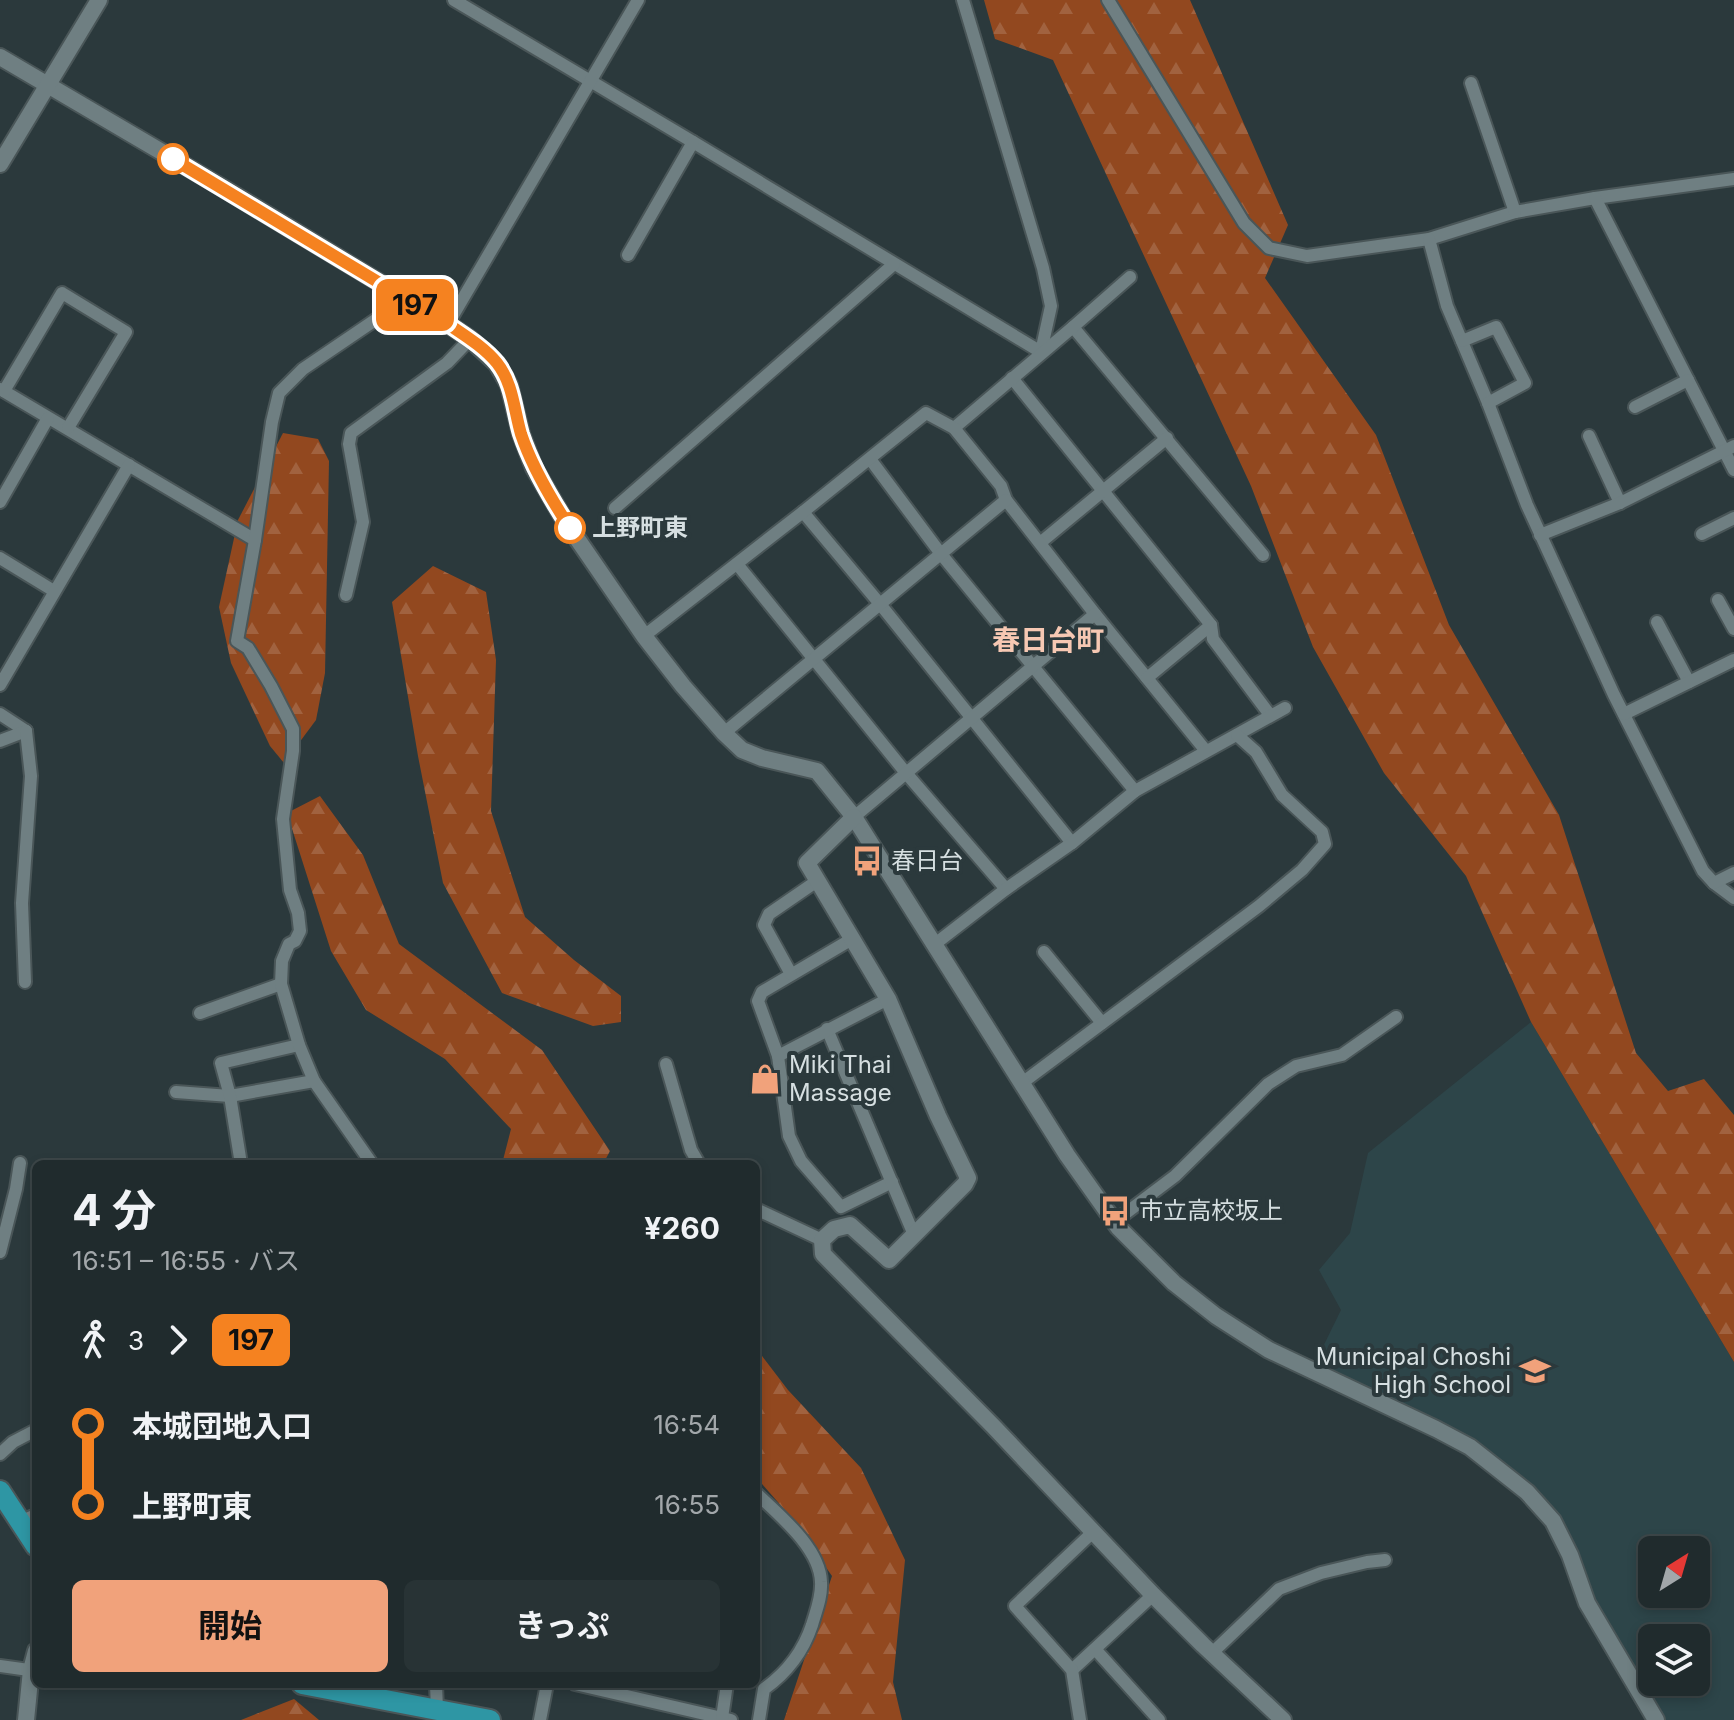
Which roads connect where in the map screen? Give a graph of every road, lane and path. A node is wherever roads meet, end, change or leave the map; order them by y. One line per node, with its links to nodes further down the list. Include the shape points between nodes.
1 (99, 0): 9 (street)
2 (454, 0): 7 (street)
3 (638, 0): 7 (street)
4 (963, 0): 24 (street, via 1043,268 1051,306)
5 (1108, 0): 15 (street, via 1244,223 1269,248 1307,256)
6 (0, 57): 9 (street)
7 (590, 81): 10 (street); 20 (street)
8 (1471, 83): 14 (street)
9 (48, 86): 11 (street); 19 (street)
10 (693, 142): 16 (street); 17 (street)
11 (0, 164)
12 (1734, 179): 13 (street)
13 (1595, 198): 14 (street); 26 (street)
14 (1515, 212): 15 (street)
15 (1429, 239): 23 (street)
16 (628, 255)
17 (894, 264): 24 (street); 43 (street)
18 (1130, 277): 21 (street)
19 (407, 300): 20 (street); 48 (street, via 303,369 279,393)
20 (448, 324): 22 (street)
21 (1073, 327): 24 (street); 34 (street)
22 (470, 339): 55 (street, via 447,363 351,433 363,522); 62 (street, via 497,364 509,385 534,468)
23 (1462, 341): 28 (street); 28 (street, via 1496,327 1525,383)
24 (1041, 352): 25 (street)
25 (1012, 378): 32 (street); 39 (street)
26 (1688, 380): 29 (street); 35 (street)
27 (2, 390): 30 (street); 31 (street, via 62,293 126,332)
28 (1488, 403): 47 (street)
29 (1635, 407)
30 (48, 418): 31 (street); 41 (street)
31 (68, 428): 37 (street)
32 (954, 428): 36 (street, via 926,413); 40 (street, via 1001,486)
33 (1589, 436): 42 (street)
34 (1167, 438): 39 (street); 51 (street)
35 (1729, 449): 38 (street); 42 (street)
36 (870, 459): 44 (street); 50 (street)
37 (129, 465): 48 (street); 54 (street)
38 (1734, 470)
39 (1103, 491): 49 (street); 60 (street)
40 (1006, 500): 49 (street); 50 (street)
41 (0, 502)
42 (1620, 503): 47 (street)
43 (615, 508)
44 (803, 512): 53 (street); 57 (street)
45 (1734, 518): 46 (street)
46 (1702, 534)
47 (1540, 535): 71 (street)
48 (255, 540): 93 (street, via 237,641 248,648 293,729 283,819 300,931 282,961)
49 (1040, 543): 58 (street)
50 (941, 554): 57 (street); 65 (street)
51 (1263, 555)
52 (0, 558): 54 (street)
53 (737, 564): 62 (street); 63 (street)
54 (54, 591): 68 (street)
55 (346, 595)
56 (1718, 600): 61 (street)
57 (880, 604): 63 (street); 73 (street)
58 (1095, 614): 65 (street); 66 (street)
59 (1657, 622): 67 (street)
60 (1211, 625): 66 (street); 72 (street, via 1213,639)
61 (1734, 629)
62 (644, 636): 75 (street)
63 (813, 658): 75 (street); 79 (street)
64 (1734, 660): 67 (street)
65 (1032, 666): 73 (street); 80 (street)
66 (1147, 678): 78 (street)
67 (1689, 682): 71 (street)
68 (0, 685)
69 (1285, 708): 72 (street)
70 (0, 714): 74 (street)
71 (1624, 714): 85 (street, via 1703,871)
72 (1270, 715): 76 (street)
73 (971, 718): 79 (street); 82 (street)
74 (26, 731): 77 (street); 92 (street, via 31,776 22,903)
75 (724, 733): 81 (street, via 742,750 817,771)
76 (1237, 735): 78 (street); 97 (street, via 1256,752 1282,795 1322,832 1325,844 1259,906)
77 (0, 741)
78 (1206, 751): 80 (street)
79 (906, 773): 81 (street); 86 (street)
80 (1135, 791): 82 (street)
81 (854, 817): 84 (street, via 807,863); 89 (street)
82 (1072, 843): 86 (street)
83 (1734, 873): 85 (street)
84 (817, 881): 88 (street); 91 (street, via 769,914 764,925)
85 (1714, 883): 87 (street)
86 (1006, 889): 89 (street)
87 (1734, 898)
88 (852, 939): 91 (street); 94 (street)
89 (935, 944): 103 (street)
90 (1044, 952): 97 (street)
91 (791, 974): 100 (street, via 762,992 758,1001)
92 (25, 982)
93 (281, 984): 95 (street); 99 (street)
94 (888, 999): 98 (street); 113 (street, via 968,1178)
95 (200, 1013)
96 (1396, 1017): 112 (street, via 1342,1055 1296,1066 1268,1084 1175,1176)
97 (1102, 1023): 103 (street)
98 (827, 1029): 100 (street); 110 (street)
99 (299, 1045): 102 (street); 105 (street, via 221,1063)
100 (778, 1056): 110 (street, via 789,1136 801,1161 841,1207)
101 (666, 1064): 108 (street)
102 (314, 1081): 105 (street); 107 (street)
103 (1022, 1083): 112 (street)
104 (176, 1092): 105 (street)
105 (230, 1096): 106 (street)
106 (240, 1160)
107 (369, 1160)
108 (697, 1160)
109 (20, 1163): 115 (street)
110 (892, 1182): 113 (street)
111 (760, 1211): 114 (street)
112 (1114, 1222): 146 (street, via 1174,1283 1216,1316 1269,1350 1470,1447 1527,1492 1553,1521 1587,1603)
113 (914, 1235): 114 (street, via 889,1260 850,1225 834,1229)
114 (822, 1240): 121 (street, via 823,1254)
115 (0, 1252)
116 (32, 1432): 117 (street)
117 (0, 1454)
118 (0, 1491): 120 (highway)
119 (760, 1497): 142 (street, via 802,1539 822,1578 808,1636 792,1665 764,1689)
120 (28, 1519)
121 (1093, 1532): 123 (street); 128 (street, via 1015,1606)
122 (1385, 1560): 125 (street, via 1321,1573 1279,1589)
123 (1153, 1595): 124 (street); 125 (street)
124 (1095, 1649): 128 (street); 144 (street)
125 (1212, 1653): 145 (street)
126 (0, 1666): 127 (street)
127 (32, 1670)
128 (1072, 1670): 143 (street)
129 (32, 1682): 139 (street)
130 (323, 1688): 137 (highway)
131 (436, 1688): 137 (street)
132 (546, 1688): 141 (street)
133 (593, 1688): 136 (street)
134 (639, 1688): 136 (street)
135 (727, 1688): 138 (street)
136 (638, 1698): 138 (street)
137 (437, 1710): 140 (highway)
138 (723, 1719)
139 (26, 1720)
140 (490, 1720)
141 (540, 1720)
142 (759, 1720)
143 (1080, 1720)
144 (1159, 1720)
145 (1283, 1720)
146 (1656, 1720)

